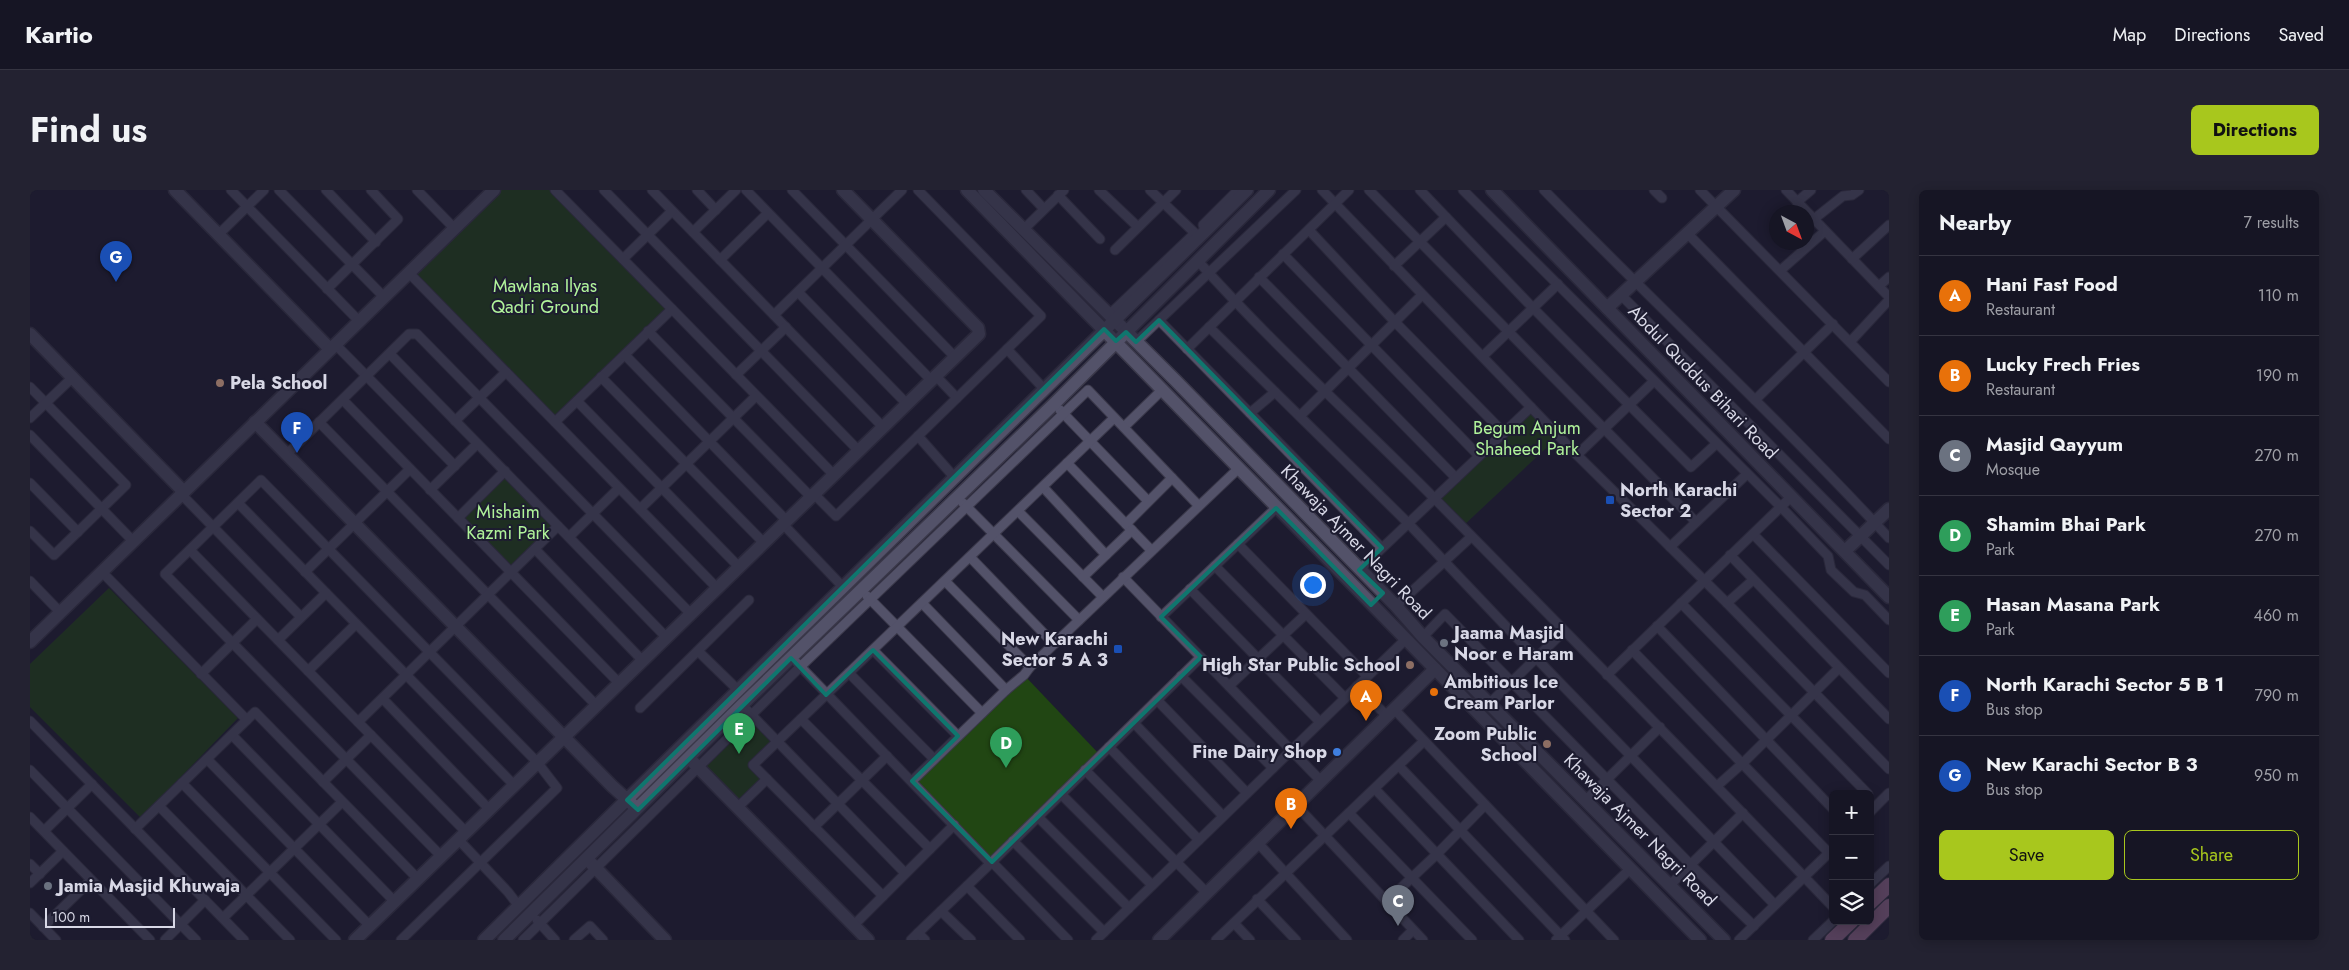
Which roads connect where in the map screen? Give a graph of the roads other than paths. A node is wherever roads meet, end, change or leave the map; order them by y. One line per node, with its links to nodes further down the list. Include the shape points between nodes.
1 (176, 190): 64 (main road)
2 (231, 190): 48 (street)
3 (264, 190): 48 (street)
4 (279, 190): 78 (street)
5 (326, 190): 69 (street)
6 (371, 190): 69 (street, via 398,219)
7 (417, 190): 59 (street)
8 (494, 190): 59 (main road)
9 (555, 190): 75 (street)
10 (604, 190): 66 (street)
11 (652, 190): 52 (street)
12 (697, 190): 51 (street)
13 (736, 190): 51 (street)
14 (746, 190): 53 (street)
15 (792, 190): 71 (street)
16 (843, 190): 55 (main road)
17 (902, 190): 55 (street)
18 (918, 190): 119 (street, via 1041,316)
19 (967, 190): 108 (main road, Khawaja Ajmer Nagri Road)
20 (984, 190): 60 (main road, Khawaja Ajmer Nagri Road)
21 (1026, 190): 50 (street)
22 (1099, 190): 58 (street)
23 (1150, 190): 45 (street)
24 (1176, 190): 45 (street)
25 (1238, 190): 67 (street)
26 (1247, 190): 67 (main road)
27 (1269, 190): 77 (main road)
28 (1296, 190): 83 (street)
29 (1322, 190): 46 (street)
30 (1349, 190): 46 (street)
31 (1369, 190): 70 (street)
32 (1420, 190): 54 (street)
33 (1463, 190): 87 (street)
34 (1492, 190): 98 (main road, Abdul Quddus Bihari Road)
35 (1544, 190): 86 (street)
36 (1654, 190): 43 (street)
37 (1700, 190): 49 (street)
38 (1734, 190): 49 (main road)
39 (1786, 190): 44 (street)
40 (1810, 190): 44 (street)
41 (1859, 190): 56 (street, via 1843,196)
42 (1061, 193): 50 (street); 68 (street)
43 (1662, 198)
44 (1797, 202): 47 (street)
45 (1163, 203): 58 (street); 67 (street)
46 (1335, 204): 61 (street); 79 (street)
47 (1800, 205)
48 (247, 206): 64 (street); 89 (street)
49 (1718, 206): 65 (main road); 81 (street)
50 (1044, 209): 60 (street)
51 (716, 210): 63 (street)
52 (672, 211): 63 (street); 66 (street)
53 (768, 213): 76 (street); 80 (street)
54 (1446, 217): 70 (street); 97 (street)
55 (872, 219): 71 (street); 124 (main road, via 978,328 978,334)
56 (1814, 219): 62 (street)
57 (1889, 225): 74 (street)
58 (1138, 227): 72 (street)
59 (454, 228): 82 (main road)
60 (1023, 230): 101 (main road, Khawaja Ajmer Nagri Road)
61 (1309, 230): 73 (street); 104 (street)
62 (1825, 231): 74 (street); 81 (street)
63 (693, 232): 76 (street)
64 (219, 234): 117 (main road)
65 (1688, 234): 86 (main road); 121 (street)
66 (648, 235): 75 (street); 120 (street)
67 (1197, 235): 101 (main road)
68 (1100, 239)
69 (376, 242): 78 (street)
70 (1420, 242): 79 (street); 110 (street)
71 (846, 245): 80 (street); 124 (street)
72 (1115, 250)
73 (1283, 254): 85 (street); 116 (street)
74 (1852, 258): 88 (street)
75 (623, 259): 99 (street)
76 (720, 260): 100 (street)
77 (1198, 261): 83 (street); 111 (main road)
78 (352, 265): 89 (street); 93 (street)
79 (1394, 266): 92 (street)
80 (822, 268): 90 (street); 132 (street)
81 (1781, 270): 105 (street)
82 (409, 273): 93 (main road); 127 (street)
83 (1208, 273): 95 (street); 102 (street)
84 (1889, 277): 88 (street)
85 (1260, 278): 95 (street); 126 (street)
86 (1635, 283): 91 (main road); 144 (street)
87 (1558, 284): 97 (street); 133 (street)
88 (1879, 286): 94 (street)
89 (328, 289): 103 (street)
90 (798, 292): 100 (street); 147 (street)
91 (1621, 295): 98 (main road); 221 (street)
92 (1422, 296): 104 (street); 125 (street)
93 (384, 297): 103 (main road)
94 (1889, 297)
95 (1236, 300): 107 (street); 139 (street)
96 (1889, 300): 115 (street)
97 (1533, 308): 110 (street); 149 (street)
98 (1607, 308): 195 (main road, Abdul Quddus Bihari Road)
99 (672, 309): 109 (street); 128 (street)
100 (774, 315): 106 (street)
101 (1112, 317): 108 (main road); 111 (main road, Khawaja Ajmer Nagri Road)
102 (1159, 320): 114 (street); 118 (street)
103 (359, 321): 117 (main road)
104 (1395, 322): 116 (street); 164 (street)
105 (1833, 324): 115 (street); 121 (street)
106 (786, 327): 120 (street); 161 (street)
107 (1209, 327): 118 (street); 138 (street)
108 (1104, 329): 113 (main road, Khawaja Ajmer Nagri Road); 137 (main road)
109 (648, 331): 123 (street); 155 (street)
110 (1510, 331): 125 (street); 163 (street)
111 (1126, 332): 113 (main road); 114 (main road, Khawaja Ajmer Nagri Road)
112 (30, 334): 130 (main road)
113 (1116, 341): 136 (main road, Khawaja Ajmer Nagri Road); 148 (main road)
114 (1136, 342): 242 (main road, Khawaja Ajmer Nagri Road)
115 (1850, 342): 134 (street)
116 (1372, 345): 126 (street); 175 (street)
117 (333, 347): 129 (street); 158 (main road)
118 (1187, 348): 152 (street)
119 (1008, 349): 137 (street); 142 (street)
120 (761, 351): 128 (street); 172 (street)
121 (1805, 352): 144 (street); 167 (street)
122 (390, 354): 129 (street); 141 (street, via 409,334 417,334); 157 (street)
123 (625, 355): 131 (street); 169 (street)
124 (954, 356): 132 (main road)
125 (1482, 356): 150 (street)
126 (1348, 368): 139 (street); 186 (street)
127 (506, 372): 141 (street); 160 (street)
128 (736, 375): 140 (street)
129 (367, 376): 143 (street); 178 (street)
130 (73, 377): 146 (street); 193 (main road)
131 (601, 377): 145 (street); 177 (street)
132 (932, 377): 142 (street); 147 (main road)
133 (1654, 381): 149 (street); 171 (street)
134 (1889, 382)
135 (30, 387): 146 (street)
136 (1162, 389): 162 (street); 179 (main road, Khawaja Ajmer Nagri Road)
137 (1045, 390): 184 (main road)
138 (1275, 392): 152 (street); 153 (street)
139 (1324, 392): 153 (street); 196 (street)
140 (756, 396): 155 (street); 182 (street)
141 (480, 398): 157 (street); 207 (street)
142 (957, 398): 166 (street)
143 (343, 400): 159 (street); 180 (street)
144 (1755, 400): 211 (street)
145 (577, 401): 160 (street); 190 (street)
146 (46, 403): 154 (street); 202 (street, via 126,485)
147 (906, 403): 161 (main road)
148 (1054, 403): 151 (street); 197 (main road)
149 (1629, 405): 163 (street); 171 (street, via 1691,467)
150 (1531, 407): 164 (street); 174 (street)
151 (1063, 413): 156 (street, via 1088,390); 168 (street); 197 (street)
152 (1250, 413): 229 (street)
153 (1300, 416): 213 (street)
154 (30, 418)
155 (733, 418): 169 (street); 194 (street)
156 (1114, 418): 162 (street); 168 (street)
157 (455, 421): 170 (street)
158 (255, 422): 173 (main road); 193 (main road)
159 (320, 422): 173 (street); 192 (street)
160 (555, 422): 189 (street)
161 (882, 426): 172 (main road)
162 (1124, 427): 185 (street)
163 (1604, 428): 174 (street); 210 (street)
164 (1504, 432): 175 (street)
165 (30, 434): 202 (street)
166 (918, 436): 184 (street); 194 (street, via 836,516)
167 (1889, 439)
168 (1090, 441): 176 (street); 198 (street)
169 (710, 442): 177 (street); 209 (street)
170 (478, 444): 178 (street); 181 (street)
171 (1716, 444): 183 (street)
172 (858, 450): 182 (main road)
173 (287, 454): 212 (main road)
174 (1576, 455): 228 (street)
175 (1479, 456): 186 (street)
176 (1067, 463): 188 (street); 216 (street)
177 (686, 464): 190 (street); 226 (street)
178 (454, 466): 191 (street)
179 (1239, 468): 200 (street); 203 (main road, Khawaja Ajmer Nagri Road)
180 (410, 469): 191 (street); 192 (street)
181 (504, 472): 208 (street); 214 (street)
182 (833, 474): 194 (main road)
183 (1747, 474): 201 (street); 210 (street)
184 (955, 478): 253 (main road)
185 (1172, 478): 198 (street); 200 (street)
186 (1456, 478): 196 (street)
187 (30, 483): 218 (street)
188 (1043, 487): 206 (street); 235 (street)
189 (619, 488): 204 (street); 207 (street)
190 (662, 488): 204 (street); 239 (street)
191 (430, 490): 208 (street)
192 (387, 492): 212 (street); 257 (street)
193 (183, 493): 215 (street); 225 (main road)
194 (811, 495): 209 (main road)
195 (1791, 497): 201 (street); 234 (main road, Abdul Quddus Bihari Road)
196 (1434, 498): 213 (street); 223 (street)
197 (962, 501): 219 (street); 258 (main road)
198 (1148, 502): 216 (street)
199 (238, 503): 215 (street); 230 (street, via 261,480); 244 (street)
200 (1198, 505): 233 (street)
201 (1781, 507): 220 (street); 274 (street, via 1828,556 1831,570 1854,592 1865,595)
202 (102, 508): 218 (street); 225 (street)
203 (1276, 508): 227 (street); 265 (main road, Khawaja Ajmer Nagri Road)
204 (640, 509): 252 (street)
205 (1889, 509): 211 (main road)
206 (1018, 511): 219 (street); 246 (street)
207 (593, 514): 222 (street); 268 (street)
208 (458, 518): 245 (street)
209 (784, 521): 226 (main road); 253 (street)
210 (1696, 522): 228 (street)
211 (1875, 522): 221 (main road); 224 (street)
212 (355, 523): 230 (street); 278 (main road)
213 (1408, 523): 229 (street); 238 (street)
214 (558, 526): 222 (street); 231 (street)
215 (213, 527): 232 (street); 270 (street)
216 (1129, 527): 233 (street); 235 (street)
217 (30, 531): 218 (street, via 54,555)
218 (78, 532)
219 (994, 533): 237 (street); 273 (street)
220 (1752, 534): 236 (street); 302 (street)
221 (1861, 536): 234 (main road); 241 (street)
222 (569, 537): 280 (street)
223 (1471, 537): 238 (street); 279 (street)
224 (1889, 538)
225 (134, 541): 243 (main road)
226 (762, 542): 239 (main road)
227 (1238, 544): 240 (street); 269 (street)
228 (1670, 547): 251 (street)
229 (1382, 548): 242 (street)
230 (328, 549): 244 (street); 291 (street)
231 (535, 549): 245 (street); 295 (street)
232 (190, 550): 272 (street); 286 (street, via 165,574)
233 (1152, 550): 247 (street)
234 (1845, 551): 260 (main road, Abdul Quddus Bihari Road)
235 (1106, 555): 246 (street)
236 (1730, 555): 249 (street); 251 (street)
237 (970, 557): 250 (street); 287 (street)
238 (1446, 562): 266 (street); 293 (street)
239 (738, 566): 252 (main road)
240 (1215, 566): 254 (street); 281 (street)
241 (1889, 566)
242 (1359, 570): 256 (main road, Khawaja Ajmer Nagri Road)
243 (102, 572): 267 (main road); 303 (street)
244 (305, 572): 255 (street)
245 (511, 572): 257 (street); 308 (street)
246 (1083, 577): 259 (street)
247 (1123, 577): 259 (street); 271 (street)
248 (30, 580): 267 (street)
249 (1753, 580): 264 (street); 298 (street)
250 (945, 581): 263 (street); 297 (street)
251 (1704, 581): 262 (street); 264 (street)
252 (716, 587): 268 (main road)
253 (843, 587): 312 (main road)
254 (1190, 589): 271 (street); 294 (street)
255 (326, 593): 270 (street); 275 (street)
256 (1383, 593): 265 (main road); 266 (main road, Khawaja Ajmer Nagri Road)
257 (488, 595): 278 (street); 320 (street)
258 (866, 595): 276 (street); 296 (main road)
259 (1103, 597): 273 (street)
260 (1889, 597)
261 (749, 600): 290 (street)
262 (1682, 602): 277 (street); 326 (street)
263 (922, 603): 276 (street); 313 (street)
264 (1728, 603): 314 (street)
265 (1371, 605): 284 (main road, Khawaja Ajmer Nagri Road)
266 (1396, 606): 282 (main road, Khawaja Ajmer Nagri Road)
267 (60, 612): 285 (main road)
268 (690, 613): 280 (main road)
269 (1306, 614): 281 (street); 307 (street)
270 (301, 617): 283 (street)
271 (1162, 617): 292 (street)
272 (257, 619): 283 (street); 286 (street)
273 (1079, 620): 287 (street)
274 (1889, 620)
275 (356, 624): 300 (street); 304 (street)
276 (897, 626): 288 (street); 324 (street)
277 (1657, 626): 289 (street); 339 (street)
278 (456, 627): 291 (street); 338 (main road)
279 (1564, 631): 293 (street); 305 (street)
280 (666, 636): 295 (main road)
281 (1283, 636): 294 (street); 316 (street)
282 (1423, 637): 309 (street, via 1445,614); 319 (main road, Khawaja Ajmer Nagri Road)
283 (278, 640): 300 (street)
284 (1405, 640): 299 (main road, Khawaja Ajmer Nagri Road); 307 (street)
285 (30, 642)
286 (233, 643): 303 (street); 349 (street)
287 (1054, 644): 297 (street)
288 (873, 650): 301 (street); 337 (street)
289 (1632, 650): 305 (street); 353 (street)
290 (698, 651): 312 (street); 322 (street)
291 (430, 653): 304 (street); 351 (street)
292 (1201, 657): 306 (street); 310 (street)
293 (1536, 658): 309 (street); 346 (street)
294 (1258, 659): 310 (street); 332 (street)
295 (642, 660): 308 (main road)
296 (796, 662): 315 (street); 321 (main road); 325 (street)
297 (1030, 667): 313 (street)
298 (1839, 668): 314 (street); 328 (street)
299 (1435, 670): 323 (main road); 347 (main road, Khawaja Ajmer Nagri Road)
300 (308, 671): 331 (street)
301 (849, 673): 315 (street); 350 (street)
302 (1889, 673)
303 (201, 674): 329 (street)
304 (406, 675): 317 (street); 367 (street)
305 (1607, 675): 334 (street)
306 (1181, 676): 318 (street); 355 (street)
307 (1367, 676): 311 (street)
308 (619, 682): 320 (main road)
309 (1511, 682): 319 (street); 359 (street)
310 (1229, 686): 344 (street)
311 (1357, 686): 316 (street); 323 (street)
312 (738, 690): 374 (main road)
313 (1006, 690): 324 (street)
314 (1813, 693): 326 (street); 356 (street)
315 (826, 695): 327 (street); 345 (street)
316 (1345, 698): 332 (street)
317 (383, 699): 331 (street); 387 (street)
318 (1157, 700): 333 (street); 371 (street)
319 (1489, 704): 343 (main road, Khawaja Ajmer Nagri Road)
320 (596, 705): 338 (main road)
321 (742, 705): 325 (street); 352 (main road)
322 (640, 708)
323 (1390, 712): 340 (street); 363 (main road)
324 (982, 713): 337 (street)
325 (752, 716): 341 (street); 352 (street)
326 (1791, 716): 339 (street); 370 (street)
327 (801, 719): 341 (street); 361 (street)
328 (1889, 719)
329 (247, 720): 335 (street); 364 (street, via 255,712)
330 (30, 721): 366 (street)
331 (358, 722): 336 (street)
332 (1320, 722): 344 (street)
333 (1134, 723): 342 (street); 391 (street)
334 (1660, 727): 346 (street); 368 (street)
335 (232, 735): 348 (street); 394 (street)
336 (370, 735): 349 (street); 400 (street)
337 (958, 736): 350 (street)
338 (563, 737): 351 (main road); 374 (main road)
339 (1767, 739): 353 (street); 382 (street)
340 (1424, 741): 354 (street); 381 (street)
341 (778, 742): 360 (street, via 753,766); 378 (street)
342 (1109, 747): 358 (street); 402 (street)
343 (1532, 747): 347 (main road); 375 (main road, Khawaja Ajmer Nagri Road)
344 (1291, 750): 355 (street); 363 (street)
345 (887, 756): 361 (street); 362 (street)
346 (1630, 756): 359 (street); 405 (street)
347 (1521, 758): 420 (main road, Khawaja Ajmer Nagri Road)
348 (207, 759): 365 (street); 406 (street)
349 (346, 759): 364 (street); 412 (street)
350 (934, 759): 362 (street)
351 (537, 762): 367 (main road); 416 (street, via 557,788)
352 (694, 763): 384 (main road); 388 (main road); 417 (street)
353 (1743, 763): 368 (street); 408 (street)
354 (1399, 766): 369 (street); 398 (street)
355 (1273, 768): 371 (street)
356 (1889, 769)
357 (30, 770): 385 (street)
358 (1085, 770): 373 (street); 414 (street)
359 (1607, 778): 375 (street); 418 (street)
360 (767, 779): 384 (street); 396 (street)
361 (862, 780): 378 (street); 407 (street)
362 (912, 781): 395 (street)
363 (1321, 781): 380 (main road)
364 (323, 782): 377 (street)
365 (182, 783): 383 (street); 421 (street)
366 (92, 784): 385 (street); 397 (street)
367 (514, 785): 387 (main road)
368 (1717, 786): 390 (street)
369 (1375, 789): 389 (street); 411 (street)
370 (1864, 790)
371 (1248, 792): 391 (street)
372 (1889, 793): 379 (street)
373 (1061, 794): 393 (street); 431 (street)
374 (627, 800): 388 (main road); 446 (main road)
375 (1586, 800): 432 (main road, Khawaja Ajmer Nagri Road)
376 (1874, 800): 379 (street)
377 (342, 802): 394 (street); 427 (street)
378 (838, 803): 396 (street); 423 (street)
379 (1878, 804): 386 (street)
380 (1296, 805): 401 (street); 404 (main road)
381 (1485, 805): 398 (street); 450 (street)
382 (1829, 805)
383 (159, 806): 397 (street); 436 (street)
384 (738, 807): 458 (main road)
385 (68, 808): 399 (street); 456 (street)
386 (1874, 808)
387 (490, 809): 400 (main road)
388 (638, 810): 417 (main road)
389 (1349, 813): 401 (street); 425 (street)
390 (1743, 813): 405 (street); 426 (street)
391 (1223, 816): 402 (street)
392 (30, 817): 399 (street)
393 (1038, 817): 403 (street); 448 (street)
394 (319, 824): 406 (street); 442 (street)
395 (954, 825): 407 (street); 413 (street)
396 (814, 827): 437 (street)
397 (135, 829): 440 (street)
398 (1460, 830): 411 (street); 468 (street)
399 (44, 831): 409 (street)
400 (462, 836): 412 (main road); 416 (street)
401 (1324, 836): 422 (street); 443 (street)
402 (1199, 840): 414 (street)
403 (1013, 841): 413 (street); 465 (street)
404 (1258, 842): 422 (street); 435 (main road)
405 (1714, 842): 418 (street); 445 (street)
406 (294, 849): 421 (street); 461 (street)
407 (930, 849): 423 (street)
408 (1829, 849)
409 (63, 851): 424 (street); 428 (street)
410 (1829, 853): 426 (street)
411 (1437, 854): 425 (street); 497 (street)
412 (441, 856): 427 (main road)
413 (992, 862): 434 (street); 487 (street)
414 (1176, 862): 431 (street); 435 (street)
415 (30, 864): 424 (street)
416 (481, 864): 446 (street); 476 (street)
417 (591, 864): 452 (main road); 457 (street); 483 (main road)
418 (1691, 865): 432 (street); 462 (street)
419 (1889, 866): 429 (street)
420 (1629, 870): 450 (street); 453 (main road, Khawaja Ajmer Nagri Road)
421 (270, 872): 436 (street); 474 (street)
422 (1284, 872): 438 (street); 493 (street)
423 (905, 873): 437 (street)
424 (40, 874): 430 (street)
425 (1412, 876): 443 (street); 496 (street)
426 (1805, 877): 444 (street); 445 (street)
427 (418, 879): 442 (main road)
428 (91, 880): 463 (street); 467 (street)
429 (1874, 880)
430 (30, 883)
431 (1152, 885): 448 (street)
432 (1670, 885): 441 (main road, Khawaja Ajmer Nagri Road)
433 (1889, 885): 439 (main road)
434 (967, 886): 449 (street); 486 (street)
435 (1207, 893): 489 (main road)
436 (246, 895): 454 (street); 473 (street)
437 (883, 896): 458 (street)
438 (1258, 899): 455 (street); 492 (street)
439 (1874, 899)
440 (205, 900): 454 (street); 456 (street)
441 (1685, 900): 453 (main road); 500 (main road, Khawaja Ajmer Nagri Road)
442 (394, 902): 461 (main road)
443 (1386, 902): 464 (street)
444 (1829, 903)
445 (1775, 905): 462 (street)
446 (518, 906): 477 (main road)
447 (1889, 906): 504 (main road)
448 (1129, 908): 465 (street)
449 (942, 911): 466 (street); 485 (street)
450 (1587, 911): 468 (street); 498 (street)
451 (30, 913): 463 (street)
452 (531, 913): 457 (street); 478 (main road)
453 (1673, 913): 499 (main road, Khawaja Ajmer Nagri Road)
454 (223, 918): 472 (street)
455 (1234, 923): 490 (street); 491 (street)
456 (181, 924): 470 (street); 471 (street)
457 (540, 924): 479 (street); 480 (street)
458 (854, 925): 484 (main road)
459 (1829, 925): 502 (street)
460 (1847, 925): 503 (main road)
461 (370, 926): 475 (main road)
462 (1754, 926): 501 (street)
463 (43, 927): 469 (street)
464 (1413, 930): 494 (street); 495 (street)
465 (1104, 932): 488 (street)
466 (918, 938)
467 (146, 939)
468 (1561, 939)
469 (56, 940)
470 (165, 940)
471 (196, 940)
472 (244, 940)
473 (290, 940)
474 (336, 940)
475 (355, 940)
476 (401, 940)
477 (484, 940)
478 (504, 940)
479 (523, 940)
480 (555, 940)
481 (574, 940): 482 (street, via 590,926)
482 (603, 940)
483 (665, 940)
484 (868, 940)
485 (971, 940)
486 (1020, 940)
487 (1068, 940)
488 (1096, 940)
489 (1159, 940)
490 (1216, 940)
491 (1250, 940)
492 (1296, 940)
493 (1347, 940)
494 (1402, 940)
495 (1423, 940)
496 (1472, 940)
497 (1519, 940)
498 (1614, 940)
499 (1700, 940)
500 (1724, 940)
501 (1739, 940)
502 (1813, 940)
503 (1832, 940)
504 (1855, 940)

